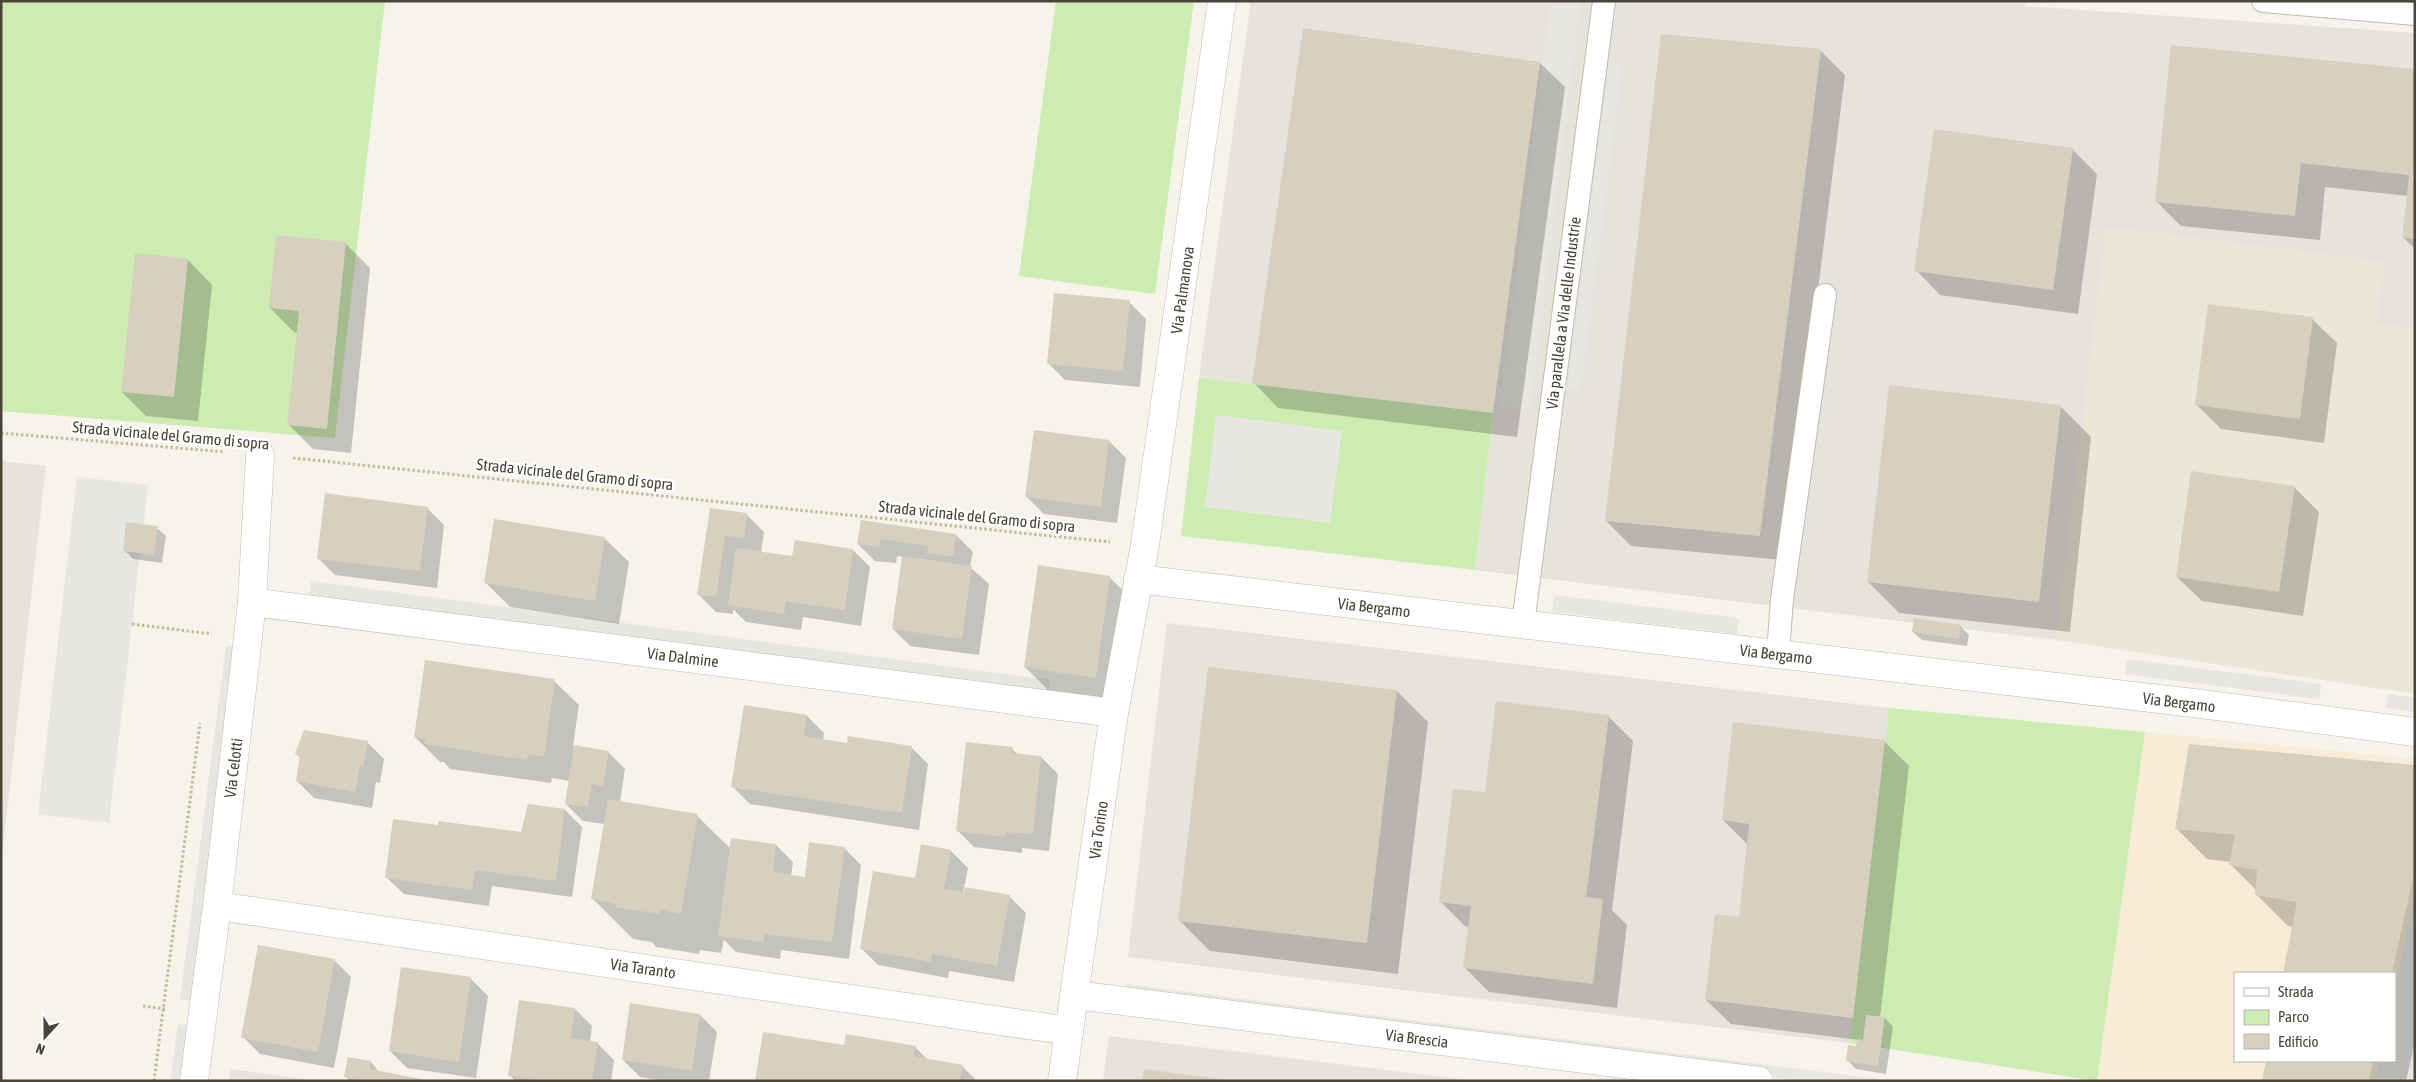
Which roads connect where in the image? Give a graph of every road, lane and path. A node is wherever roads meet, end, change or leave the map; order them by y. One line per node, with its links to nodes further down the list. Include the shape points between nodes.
1 (1222, 1): 8 (street, Via Palmanova)
2 (1604, 1): 13 (lane, Via parallela a Via delle Industrie)
3 (2263, 1): 4 (lane)
4 (2415, 14)
5 (1825, 295): 17 (lane, via 1782,599)
6 (1, 433): 7 (path, Strada vicinale del Gramo di sopra)
7 (260, 455): 8 (path, Strada vicinale del Gramo di sopra); 10 (street, Via Celotti)
8 (1145, 545): 9 (street, Via Palmanova)
9 (1138, 579): 13 (street, Via Bergamo); 18 (street, Via Torino)
10 (252, 602): 15 (street, Via Celotti); 18 (street, Via Dalmine)
11 (132, 624): 14 (path)
12 (212, 624): 14 (path)
13 (1523, 624): 17 (street, Via Bergamo)
14 (211, 633): 15 (path); 16 (path)
15 (248, 638): 21 (street, Via Celotti)
16 (210, 643)
17 (1778, 654): 20 (street, Via Bergamo)
18 (1114, 713): 22 (street, Via Torino)
19 (200, 722): 24 (path)
20 (2415, 732)
21 (217, 906): 23 (street, Via Taranto); 25 (street, Via Celotti)
22 (1075, 995): 23 (street, Via Torino); 27 (street, Via Brescia)
23 (1070, 1031): 26 (street, Via Torino)
24 (154, 1081)
25 (194, 1081)
26 (1062, 1081)
27 (1759, 1081)

